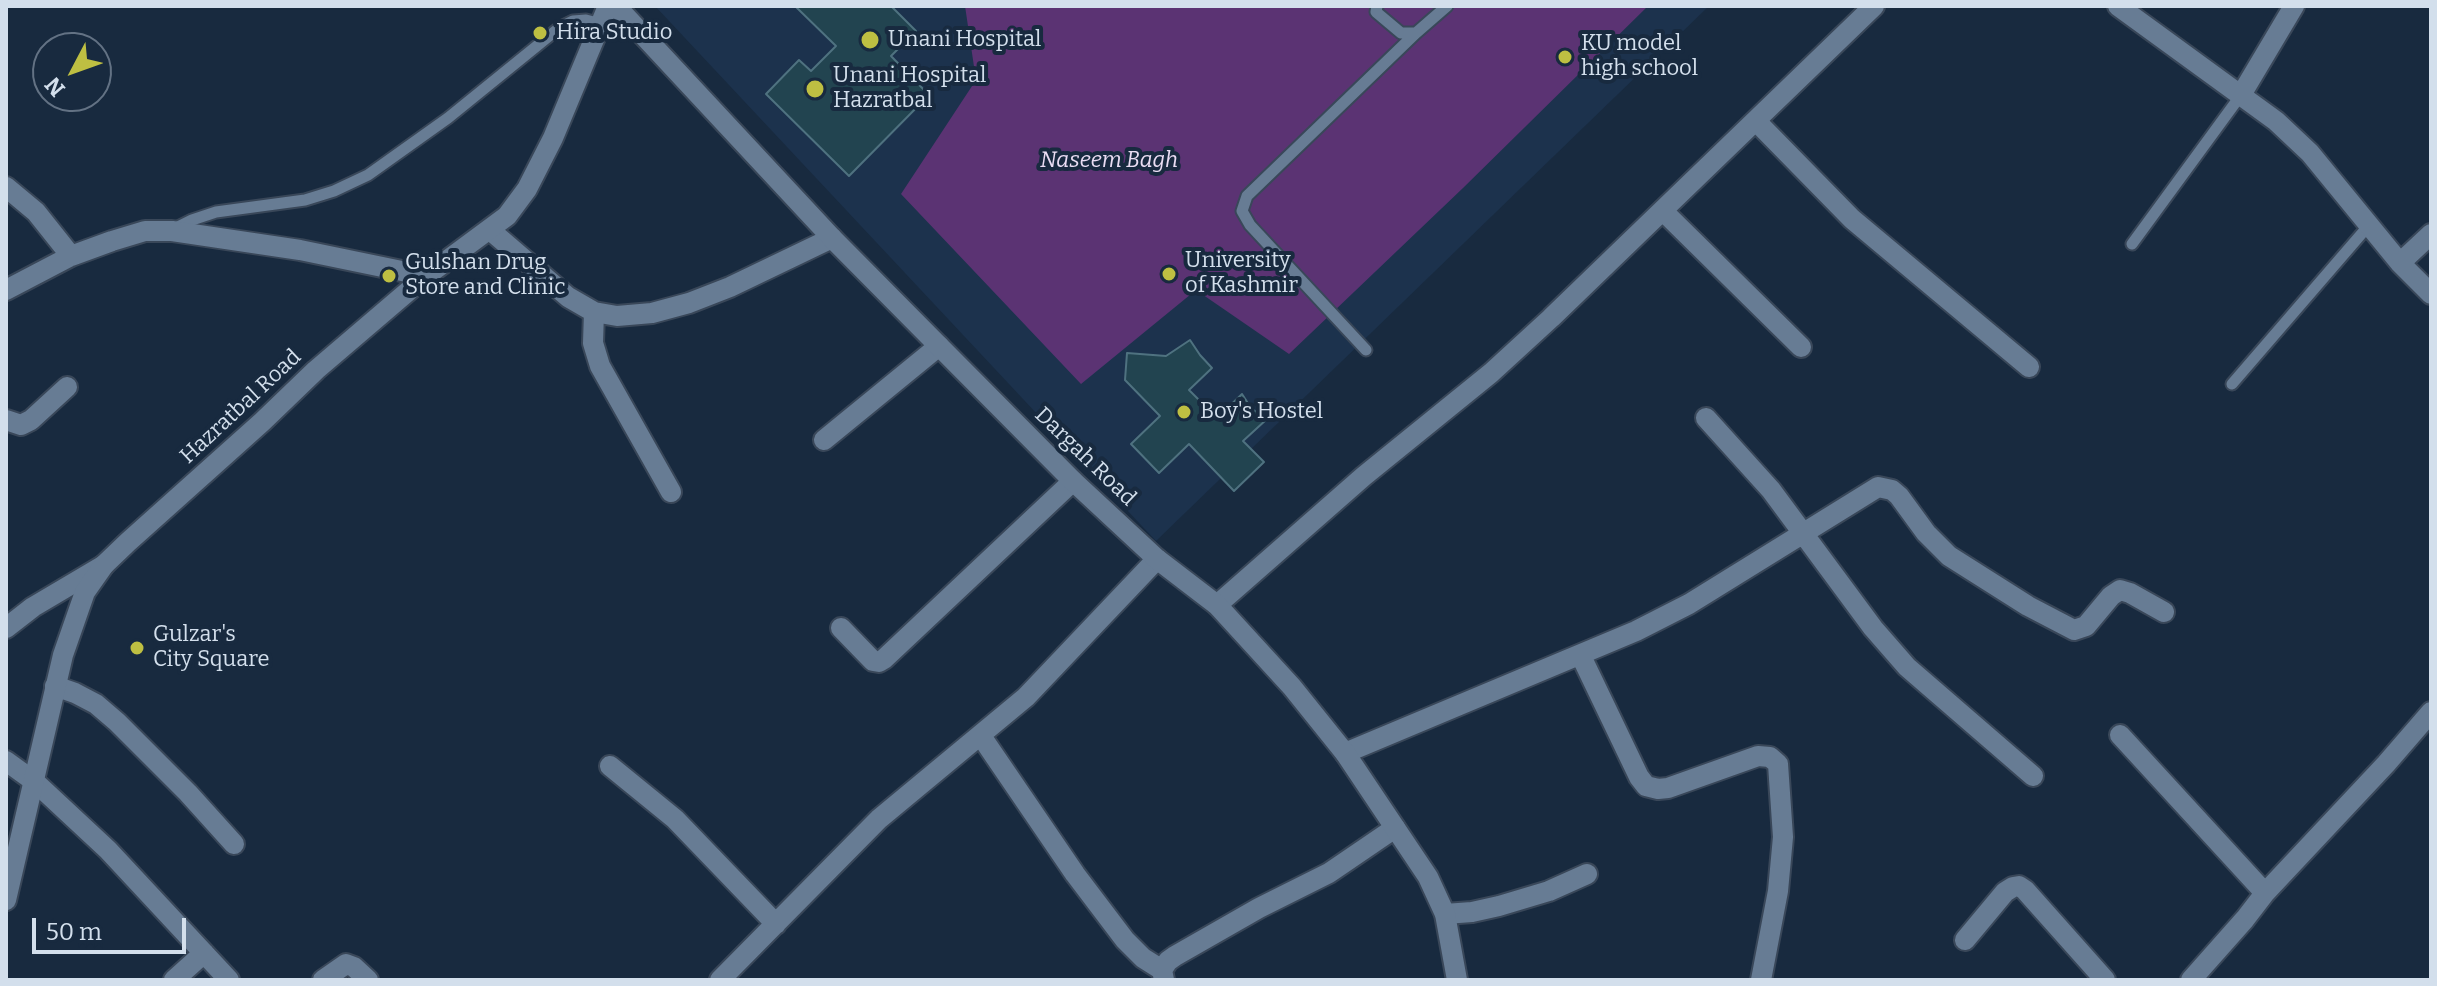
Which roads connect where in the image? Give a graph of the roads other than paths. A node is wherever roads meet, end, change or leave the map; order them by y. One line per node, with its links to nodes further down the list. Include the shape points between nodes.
1 (616, 6): 17 (street, Dargah Road)
2 (1377, 6): 8 (lane, via 1376,12 1401,33)
3 (1447, 6): 8 (lane)
4 (1874, 6): 10 (street)
5 (2118, 6): 9 (street)
6 (2294, 6): 9 (street)
7 (604, 15): 14 (street, Hazratbal Road, via 527,189); 15 (lane, via 559,28 368,175 305,200 216,212)
8 (1416, 33): 27 (lane, via 1247,196 1242,211)
9 (2241, 95): 13 (street, via 2310,153); 18 (lane)
10 (1756, 121): 12 (street); 28 (street, via 1852,219)
11 (6, 187): 19 (street, via 36,212)
12 (1663, 211): 26 (street); 39 (street, via 1491,373)
13 (2370, 224): 20 (street); 29 (lane)
14 (490, 230): 21 (street, Hazratbal Road); 24 (street, via 568,297)
15 (172, 231): 19 (street, via 145,231); 21 (street)
16 (2431, 234): 20 (street)
17 (832, 238): 24 (street, via 689,303 652,313); 25 (street, Dargah Road)
18 (2132, 244)
19 (71, 256): 22 (street)
20 (2400, 263): 23 (street)
21 (426, 276): 38 (street, Hazratbal Road)
22 (10, 283)
23 (2431, 294)
24 (594, 312): 35 (street, via 593,343 600,366)
25 (939, 346): 33 (street); 34 (street, Dargah Road)
26 (1801, 347)
27 (1366, 350)
28 (2029, 367)
29 (2232, 384)
30 (67, 387): 32 (street, via 31,420 21,425)
31 (1706, 418): 36 (street)
32 (6, 420)
33 (824, 440)
34 (1073, 481): 37 (street, Dargah Road); 42 (street, via 884,659 873,661)
35 (671, 492)
36 (1803, 533): 40 (street, via 1886,487 1949,556 2074,630 2086,626 2120,590); 43 (street, via 1689,604); 51 (street, via 1907,667)
37 (1157, 559): 39 (street, Dargah Road); 47 (street, via 1026,697)
38 (104, 565): 41 (street); 44 (street, Hazratbal Road, via 85,592)
39 (1217, 605): 48 (street, Dargah Road)
40 (2164, 612)
41 (6, 628)
42 (841, 628)
43 (1581, 656): 48 (street); 69 (street, via 1646,786 1668,788 1758,756 1778,764 1783,837)
44 (55, 686): 52 (street, Hazratbal Road); 54 (street, via 96,704 117,722)
45 (2431, 712): 56 (street)
46 (2120, 735): 56 (street)
47 (981, 736): 59 (street, via 879,819); 62 (street, via 1105,914)
48 (1345, 753): 53 (street, Dargah Road)
49 (6, 761): 52 (street)
50 (610, 766): 59 (street, via 675,819)
51 (2033, 776)
52 (35, 782): 57 (street, Hazratbal Road); 61 (street, via 108,850)
53 (1395, 828): 58 (street, Dargah Road); 62 (street, via 1329,873 1175,956)
54 (234, 844)
55 (1587, 874): 58 (street, via 1499,906)
56 (2265, 893): 71 (street)
57 (6, 900)
58 (1445, 914): 68 (street, Dargah Road)
59 (776, 924): 67 (street)
60 (1965, 940): 70 (street, via 2005,892 2019,886)
61 (204, 953): 63 (street); 64 (street)
62 (1163, 975)
63 (174, 980)
64 (229, 980)
65 (323, 980): 66 (street, via 346,964)
66 (368, 980)
67 (720, 980)
68 (1457, 980)
69 (1761, 980)
70 (2105, 980)
71 (2191, 980)

